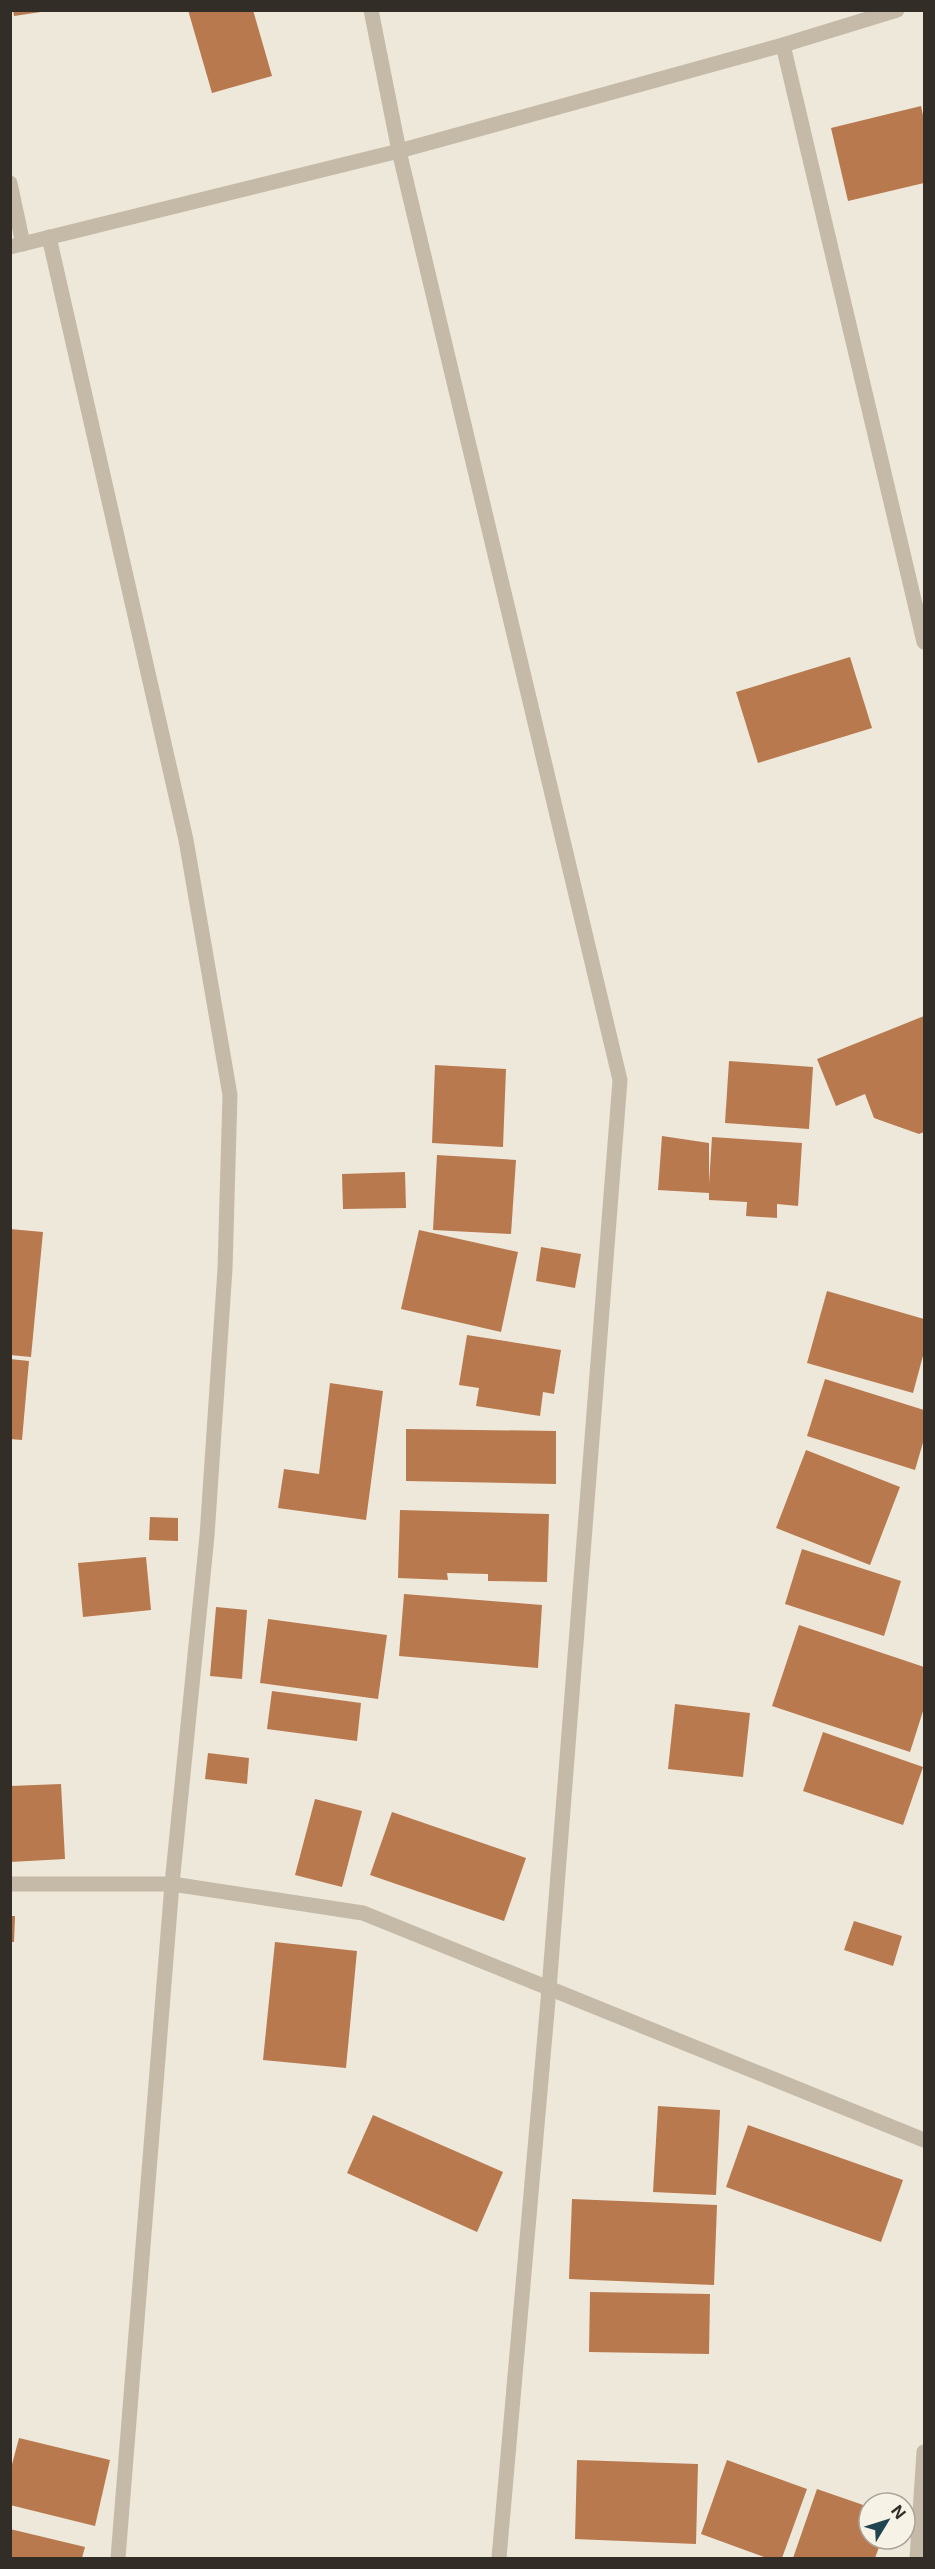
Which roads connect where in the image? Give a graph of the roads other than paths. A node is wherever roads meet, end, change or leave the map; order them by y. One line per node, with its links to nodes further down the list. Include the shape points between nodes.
1 (371, 10): 4 (street)
2 (897, 10): 3 (street)
3 (783, 45): 4 (street); 8 (street)
4 (399, 150): 6 (street); 11 (street, via 620,1080)
5 (10, 183): 7 (street)
6 (50, 237): 7 (street); 10 (street, via 186,840 230,1095 225,1269 207,1536)
7 (17, 246)
8 (924, 642)
9 (10, 1884): 10 (street)
10 (172, 1884): 11 (street, via 363,1913); 14 (street)
11 (549, 1989): 12 (street); 15 (street)
12 (924, 2140)
13 (924, 2452): 16 (street)
14 (118, 2559)
15 (499, 2559)
16 (917, 2559)

